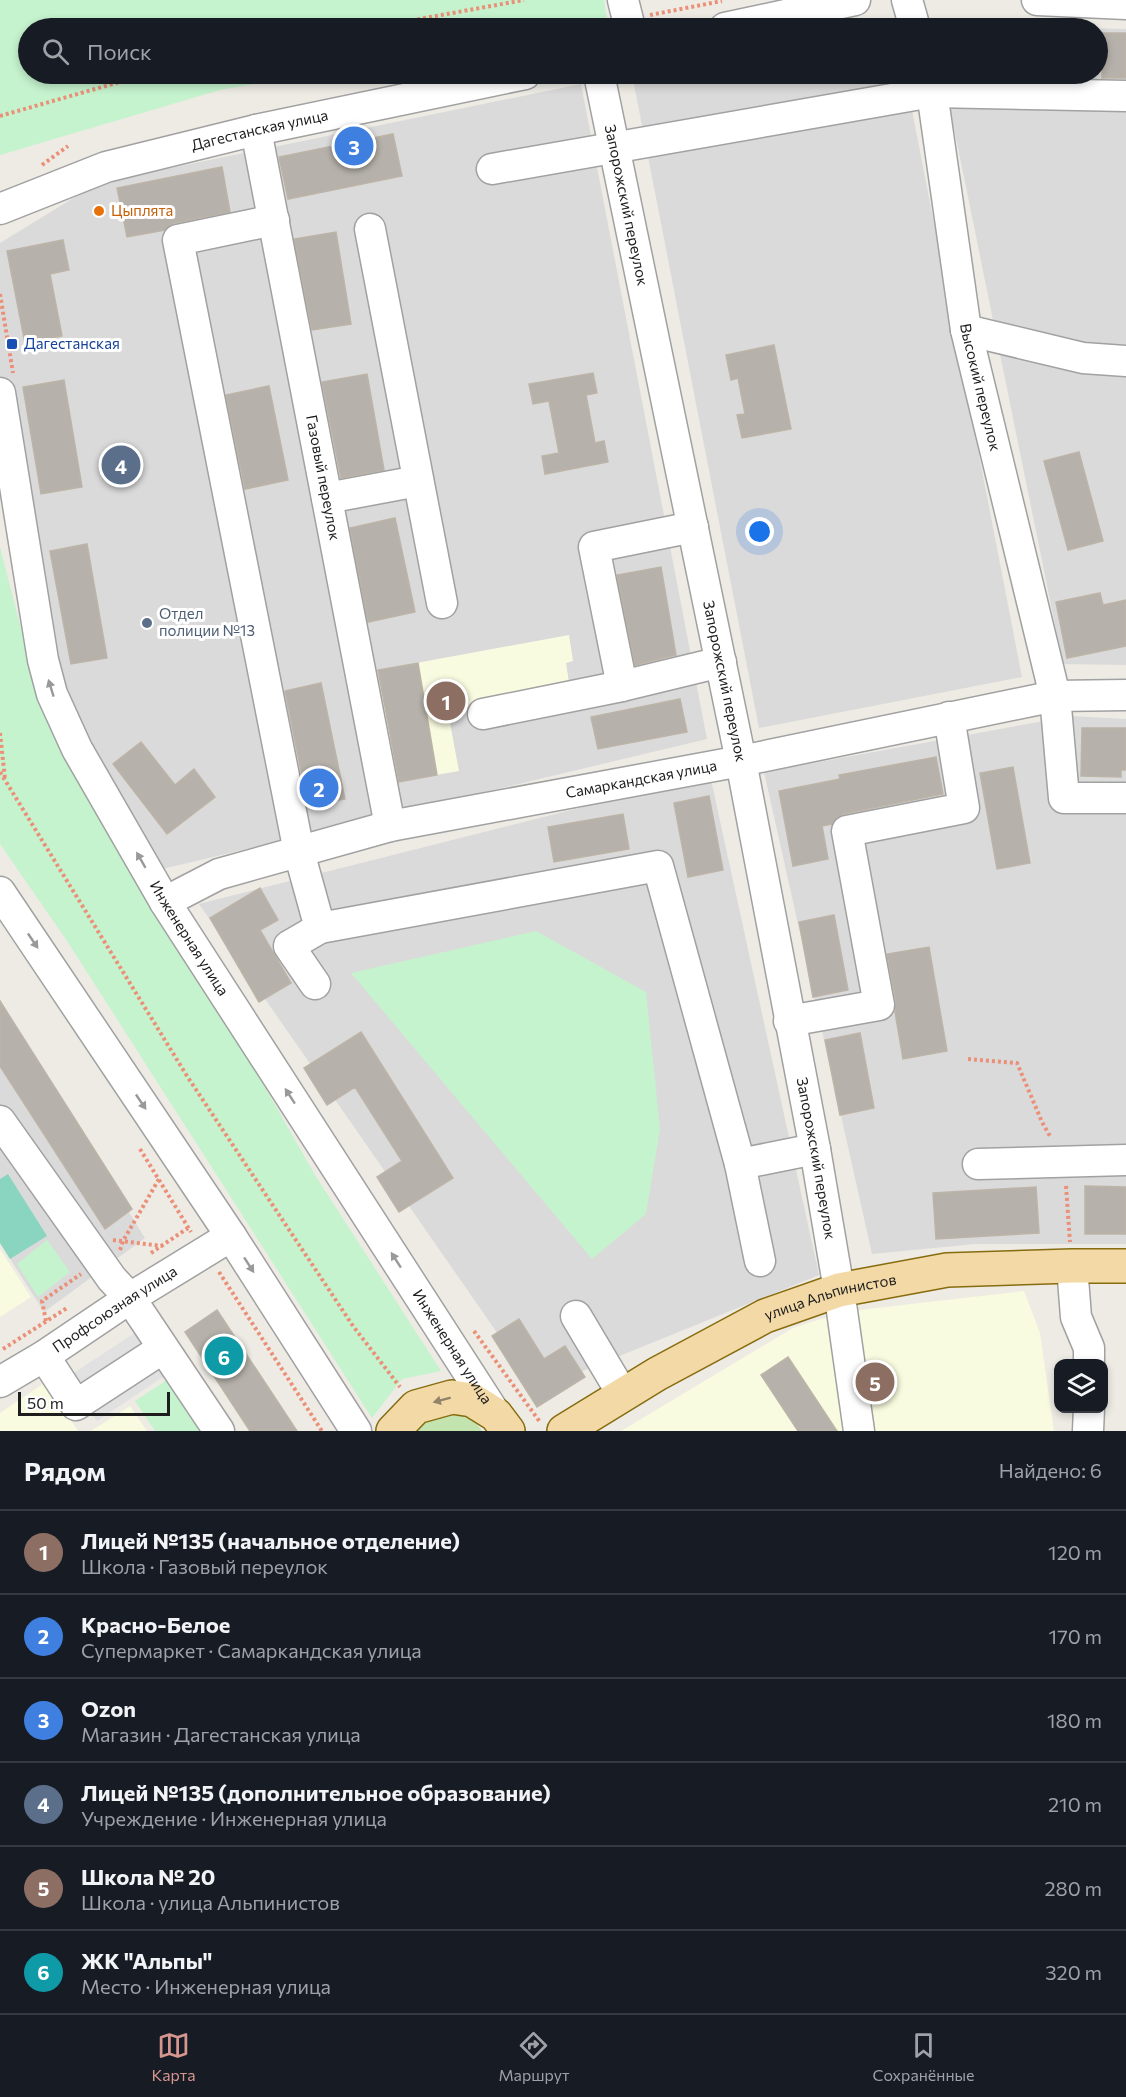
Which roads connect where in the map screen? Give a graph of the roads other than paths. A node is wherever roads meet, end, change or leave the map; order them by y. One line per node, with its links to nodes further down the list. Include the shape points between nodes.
1 (855, 0): 5 (street)
2 (907, 0): 6 (street)
3 (1036, 0): 4 (street)
4 (1126, 4)
5 (771, 18)
6 (912, 18)
7 (477, 84): 13 (street, Дагестанская улица)
8 (601, 84): 14 (street, Запорожский переулок)
9 (925, 84): 14 (street)
10 (930, 84): 19 (street, Высокий переулок)
11 (945, 84): 12 (street)
12 (1126, 96)
13 (256, 130): 16 (street, Дагестанская улица, via 106,167); 17 (street, Газовый переулок)
14 (614, 147): 15 (street); 24 (street, Запорожский переулок)
15 (492, 169)
16 (0, 209)
17 (274, 220): 23 (street, Газовый переулок); 35 (street, via 178,240)
18 (370, 229): 22 (street)
19 (966, 330): 20 (street, via 1083,358); 29 (street, Высокий переулок)
20 (1126, 361)
21 (0, 393): 37 (street, Инженерная улица, one-way to 21, via 77,749 52,693 43,660)
22 (418, 481): 23 (street); 25 (street)
23 (327, 498): 34 (street, Газовый переулок)
24 (693, 527): 26 (street, Запорожский переулок); 27 (street, via 594,547)
25 (442, 603)
26 (721, 662): 27 (street); 32 (street, Запорожский переулок)
27 (622, 686): 30 (street)
28 (1126, 694): 29 (street, Самаркандская улица)
29 (1055, 696): 31 (street, Самаркандская улица); 33 (street, Высокий переулок, via 1064,798)
30 (483, 714)
31 (949, 717): 32 (street, Самаркандская улица); 40 (street, via 964,808 847,831 879,1005)
32 (741, 761): 34 (street, Самаркандская улица); 40 (street, Запорожский переулок)
33 (1126, 798)
34 (390, 826): 35 (street, Самаркандская улица)
35 (299, 852): 37 (street, Самаркандская улица, via 219,874); 38 (street)
36 (0, 892): 46 (street, one-way to 46)
37 (165, 902): 59 (street, Инженерная улица, one-way to 37)
38 (320, 928): 39 (street, via 290,946); 44 (street, via 658,866)
39 (315, 984)
40 (789, 1021): 42 (street, Запорожский переулок)
41 (0, 1121): 50 (street)
42 (815, 1149): 44 (street); 51 (street, Запорожский переулок)
43 (1126, 1160): 45 (street)
44 (740, 1164): 47 (street)
45 (978, 1164)
46 (231, 1236): 50 (street, Профсоюзная улица, via 207,1252); 61 (street, one-way to 61)
47 (760, 1261)
48 (1072, 1266): 49 (main road, улица Альпинистов); 51 (main road, улица Альпинистов, via 947,1270); 55 (street, via 1076,1317 1089,1348)
49 (1126, 1266)
50 (121, 1288): 53 (street, Профсоюзная улица); 60 (street)
51 (839, 1290): 57 (main road, улица Альпинистов, via 765,1316); 64 (street, Запорожский переулок)
52 (576, 1316): 57 (street)
53 (44, 1356): 54 (street, via 76,1405); 56 (street, Профсоюзная улица)
54 (151, 1356)
55 (1089, 1359)
56 (0, 1382)
57 (623, 1395): 63 (main road, улица Альпинистов)
58 (1089, 1413): 65 (street)
59 (502, 1423): 62 (main road, one-way to 62, via 472,1400 452,1397 416,1407)
60 (219, 1431)
61 (356, 1431)
62 (393, 1431)
63 (564, 1431)
64 (859, 1431)
65 (1088, 1431)

